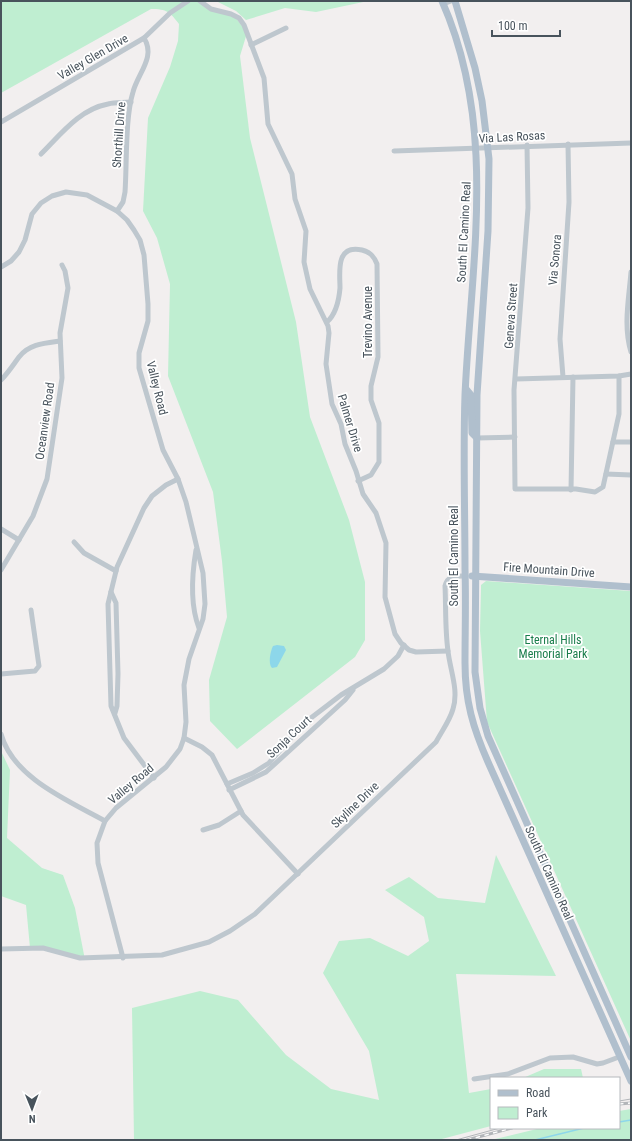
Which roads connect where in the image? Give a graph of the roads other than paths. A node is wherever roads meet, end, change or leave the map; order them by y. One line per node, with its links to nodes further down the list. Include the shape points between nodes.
1 (188, 1): 7 (street, Valley Glen Drive, via 170,13)
2 (200, 1): 8 (street, Palmer Drive, via 211,9 238,18 244,25)
3 (451, 1): 5 (street)
4 (455, 1): 14 (main road, South El Camino Real, via 475,68)
5 (442, 3): 15 (main road, South El Camino Real, via 465,71)
6 (286, 28): 8 (street)
7 (144, 38): 9 (street, Shorthill Drive, via 149,51 148,59 133,91); 10 (street, Valley Glen Drive)
8 (252, 45): 22 (street, Palmer Drive, via 264,78 268,124 292,174 295,198 306,231 304,262 310,289)
9 (131, 102): 17 (street, via 108,104 86,112); 18 (street, Shorthill Drive, via 125,192 123,202)
10 (1, 122)
11 (631, 143): 12 (street, Via Las Rosas)
12 (568, 144): 13 (street, Via Las Rosas); 27 (street, Via Sonora, via 570,202 560,339)
13 (527, 145): 14 (street, Via Las Rosas); 29 (street, Geneva Street, via 528,208)
14 (488, 148): 15 (street, Via Las Rosas); 33 (main road, South El Camino Real, via 489,206)
15 (477, 149): 16 (street, Via Las Rosas); 31 (main road, South El Camino Real, via 477,217)
16 (394, 151)
17 (41, 154)
18 (117, 211): 20 (street, via 87,195 66,192 52,196 41,203 32,214 26,240 11,261); 38 (street, Valley Road, via 134,230 144,255 148,321 139,353 139,368 163,450)
19 (62, 265): 23 (street, Oceanview Road, via 68,288)
20 (1, 268)
21 (631, 272): 24 (street, via 627,340)
22 (327, 322): 39 (street, Palmer Drive, via 329,334 326,364 332,404 341,424); 39 (street, Trevino Avenue, via 334,316 340,289 341,259 350,250 368,252 377,264 378,357 371,386 371,400 379,423 379,462 371,475)
23 (60, 341): 30 (street, via 42,343 30,348 20,356); 42 (street, Oceanview Road, via 62,378 48,478 33,516)
24 (631, 352)
25 (631, 374): 26 (street)
26 (619, 376): 28 (street); 34 (street, via 619,414)
27 (563, 377): 28 (street); 29 (street)
28 (573, 377): 40 (street)
29 (516, 379): 32 (street, Geneva Street)
30 (1, 380)
31 (466, 389): 33 (main road, via 471,395 472,433); 47 (main road, South El Camino Real)
32 (515, 437): 33 (street); 40 (street, Geneva Street, via 515,489)
33 (477, 438): 48 (main road, South El Camino Real)
34 (613, 442): 35 (street); 37 (street)
35 (631, 442)
36 (631, 475): 37 (street)
37 (606, 477): 40 (street, via 599,491)
38 (178, 479): 44 (street, Valley Road, via 186,502); 46 (street, via 152,496)
39 (358, 481): 53 (street, Palmer Drive, via 362,494 376,513 386,544 386,603 395,634)
40 (571, 490)
41 (1, 529): 42 (street)
42 (19, 540): 45 (street, Oceanview Road)
43 (74, 542): 46 (street, via 84,553)
44 (196, 549): 52 (street, Valley Road, via 194,600 195,618); 52 (street, Valley Road, via 203,573 205,604)
45 (1, 570)
46 (116, 571): 50 (street)
47 (466, 576): 48 (main road, Fire Mountain Drive); 54 (street, Skyline Drive, via 454,576 446,580); 69 (main road, South El Camino Real, via 465,678 473,727)
48 (476, 576): 49 (main road, Fire Mountain Drive); 70 (main road, South El Camino Real, via 476,672 483,721)
49 (631, 587)
50 (111, 592): 57 (street, via 116,603 118,674); 57 (street, via 108,604 110,678 111,706)
51 (31, 610): 55 (street, via 39,666 35,671)
52 (199, 628): 59 (street, Valley Road, via 184,685)
53 (404, 645): 54 (street, via 416,652); 56 (street, Sonja Court, via 398,656 384,669)
54 (448, 651): 66 (street, Skyline Drive, via 454,683 454,708 436,742)
55 (1, 674)
56 (354, 688): 61 (street, Sonja Court, via 341,694 303,724 269,763); 62 (street, Sonja Court, via 345,700 281,760 259,776)
57 (115, 713): 60 (street, via 117,725 124,738)
58 (1, 734): 64 (street, via 13,757 33,778)
59 (184, 738): 60 (street, Valley Road, via 174,760); 61 (street, via 212,755)
60 (154, 778): 64 (street, Valley Road, via 116,808)
61 (227, 784): 62 (street)
62 (229, 790): 63 (street)
63 (241, 811): 65 (street, via 219,825); 66 (street)
64 (105, 821): 68 (street, Valley Road, via 97,843 98,863)
65 (204, 830)
66 (298, 874): 68 (street, Skyline Drive, via 255,914 209,942 162,955)
67 (1, 949): 68 (street, Skyline Drive, via 43,948 80,958)
68 (123, 958)
69 (619, 1057): 71 (street, via 597,1064 573,1057 550,1058 508,1074); 72 (main road, South El Camino Real)
70 (631, 1057)
71 (474, 1079)
72 (631, 1081)

